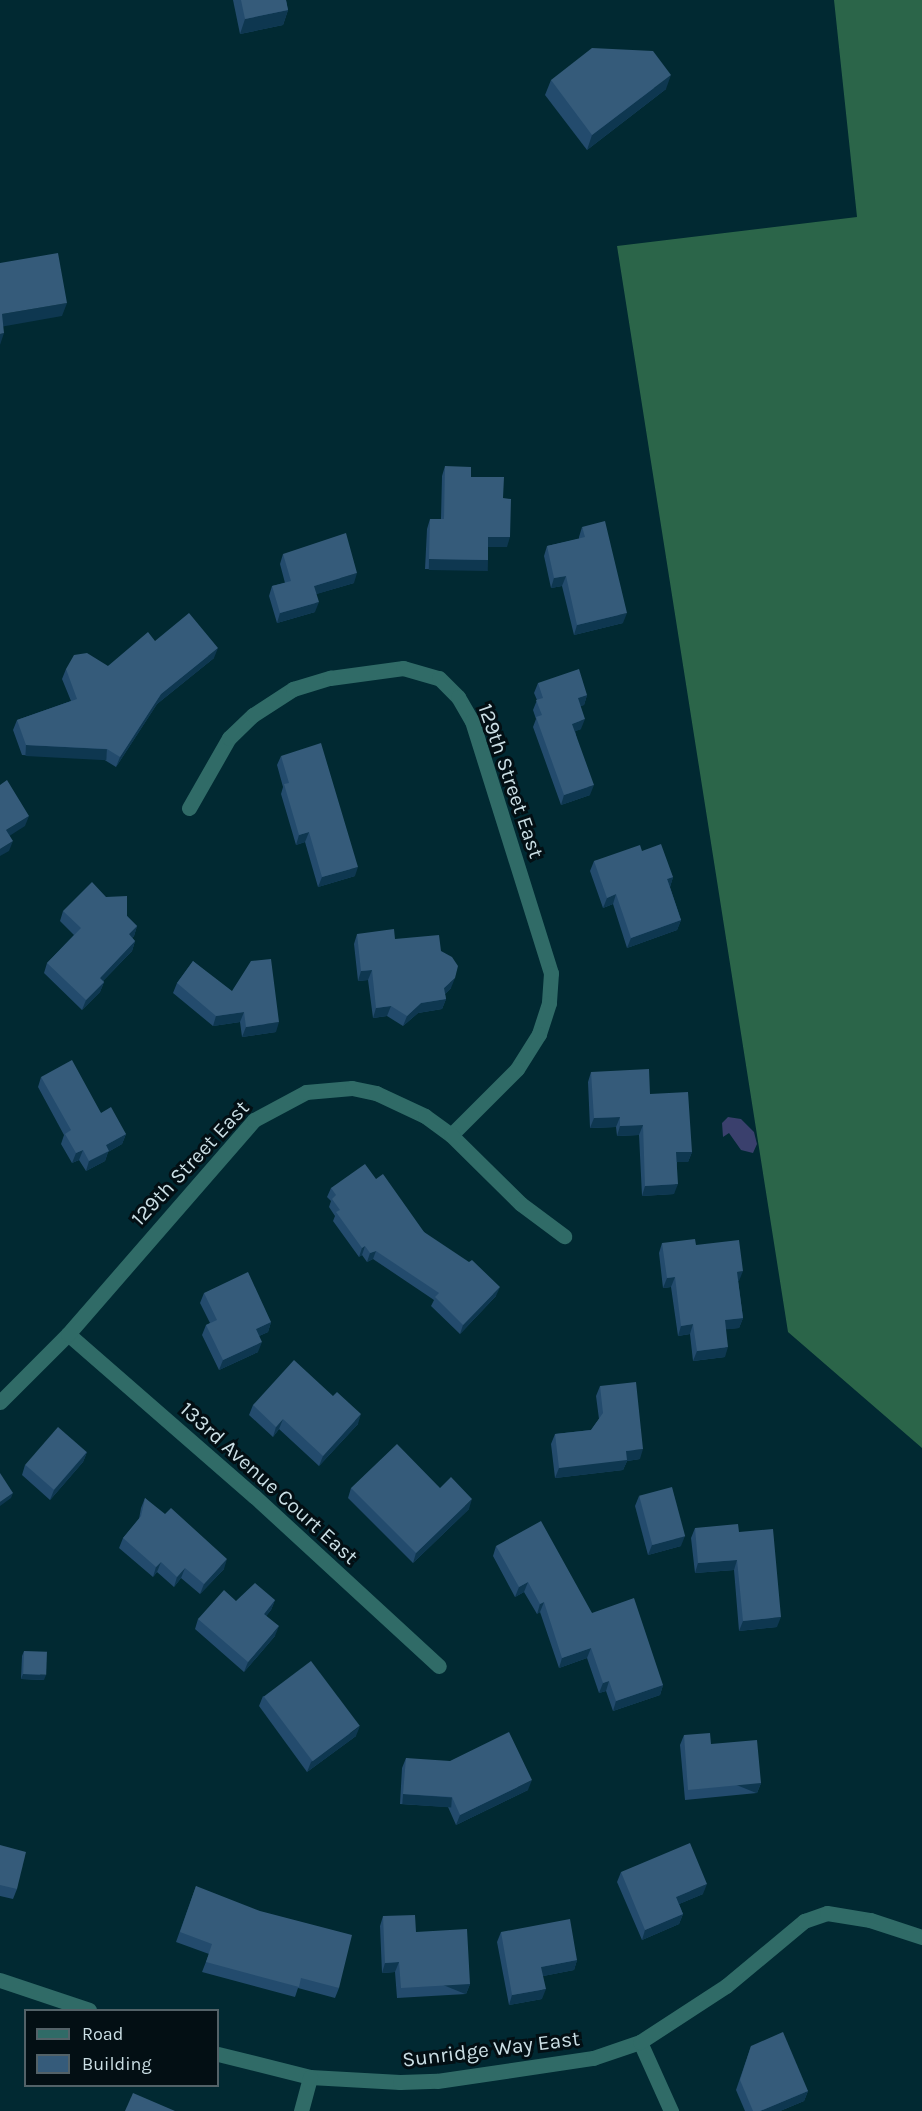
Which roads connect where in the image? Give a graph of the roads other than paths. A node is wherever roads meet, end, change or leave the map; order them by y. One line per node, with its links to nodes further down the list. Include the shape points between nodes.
1 (189, 808): 2 (street, 129th Street East, via 229,738 252,715 293,688 330,678 404,668 439,678 458,698 472,721 551,973 549,1003 517,1069)
2 (451, 1135): 3 (street, via 521,1203); 4 (street, 129th Street East, via 399,1102 352,1088 306,1092 266,1111 187,1195)
3 (564, 1236)
4 (68, 1334): 5 (street, 129th Street East); 6 (street, 133rd Avenue Court East, via 254,1496)
5 (0, 1402)
6 (439, 1666)
7 (922, 1937): 10 (street, Sunridge Way East, via 870,1920 827,1913 804,1921 747,1969)
8 (0, 1980): 9 (street)
9 (85, 2009)
10 (640, 2042): 12 (street, Sunridge Way East, via 593,2058 437,2081); 14 (street)
11 (219, 2054): 12 (street, Sunridge Way East)
12 (310, 2077): 13 (street)
13 (301, 2111)
14 (671, 2111)

